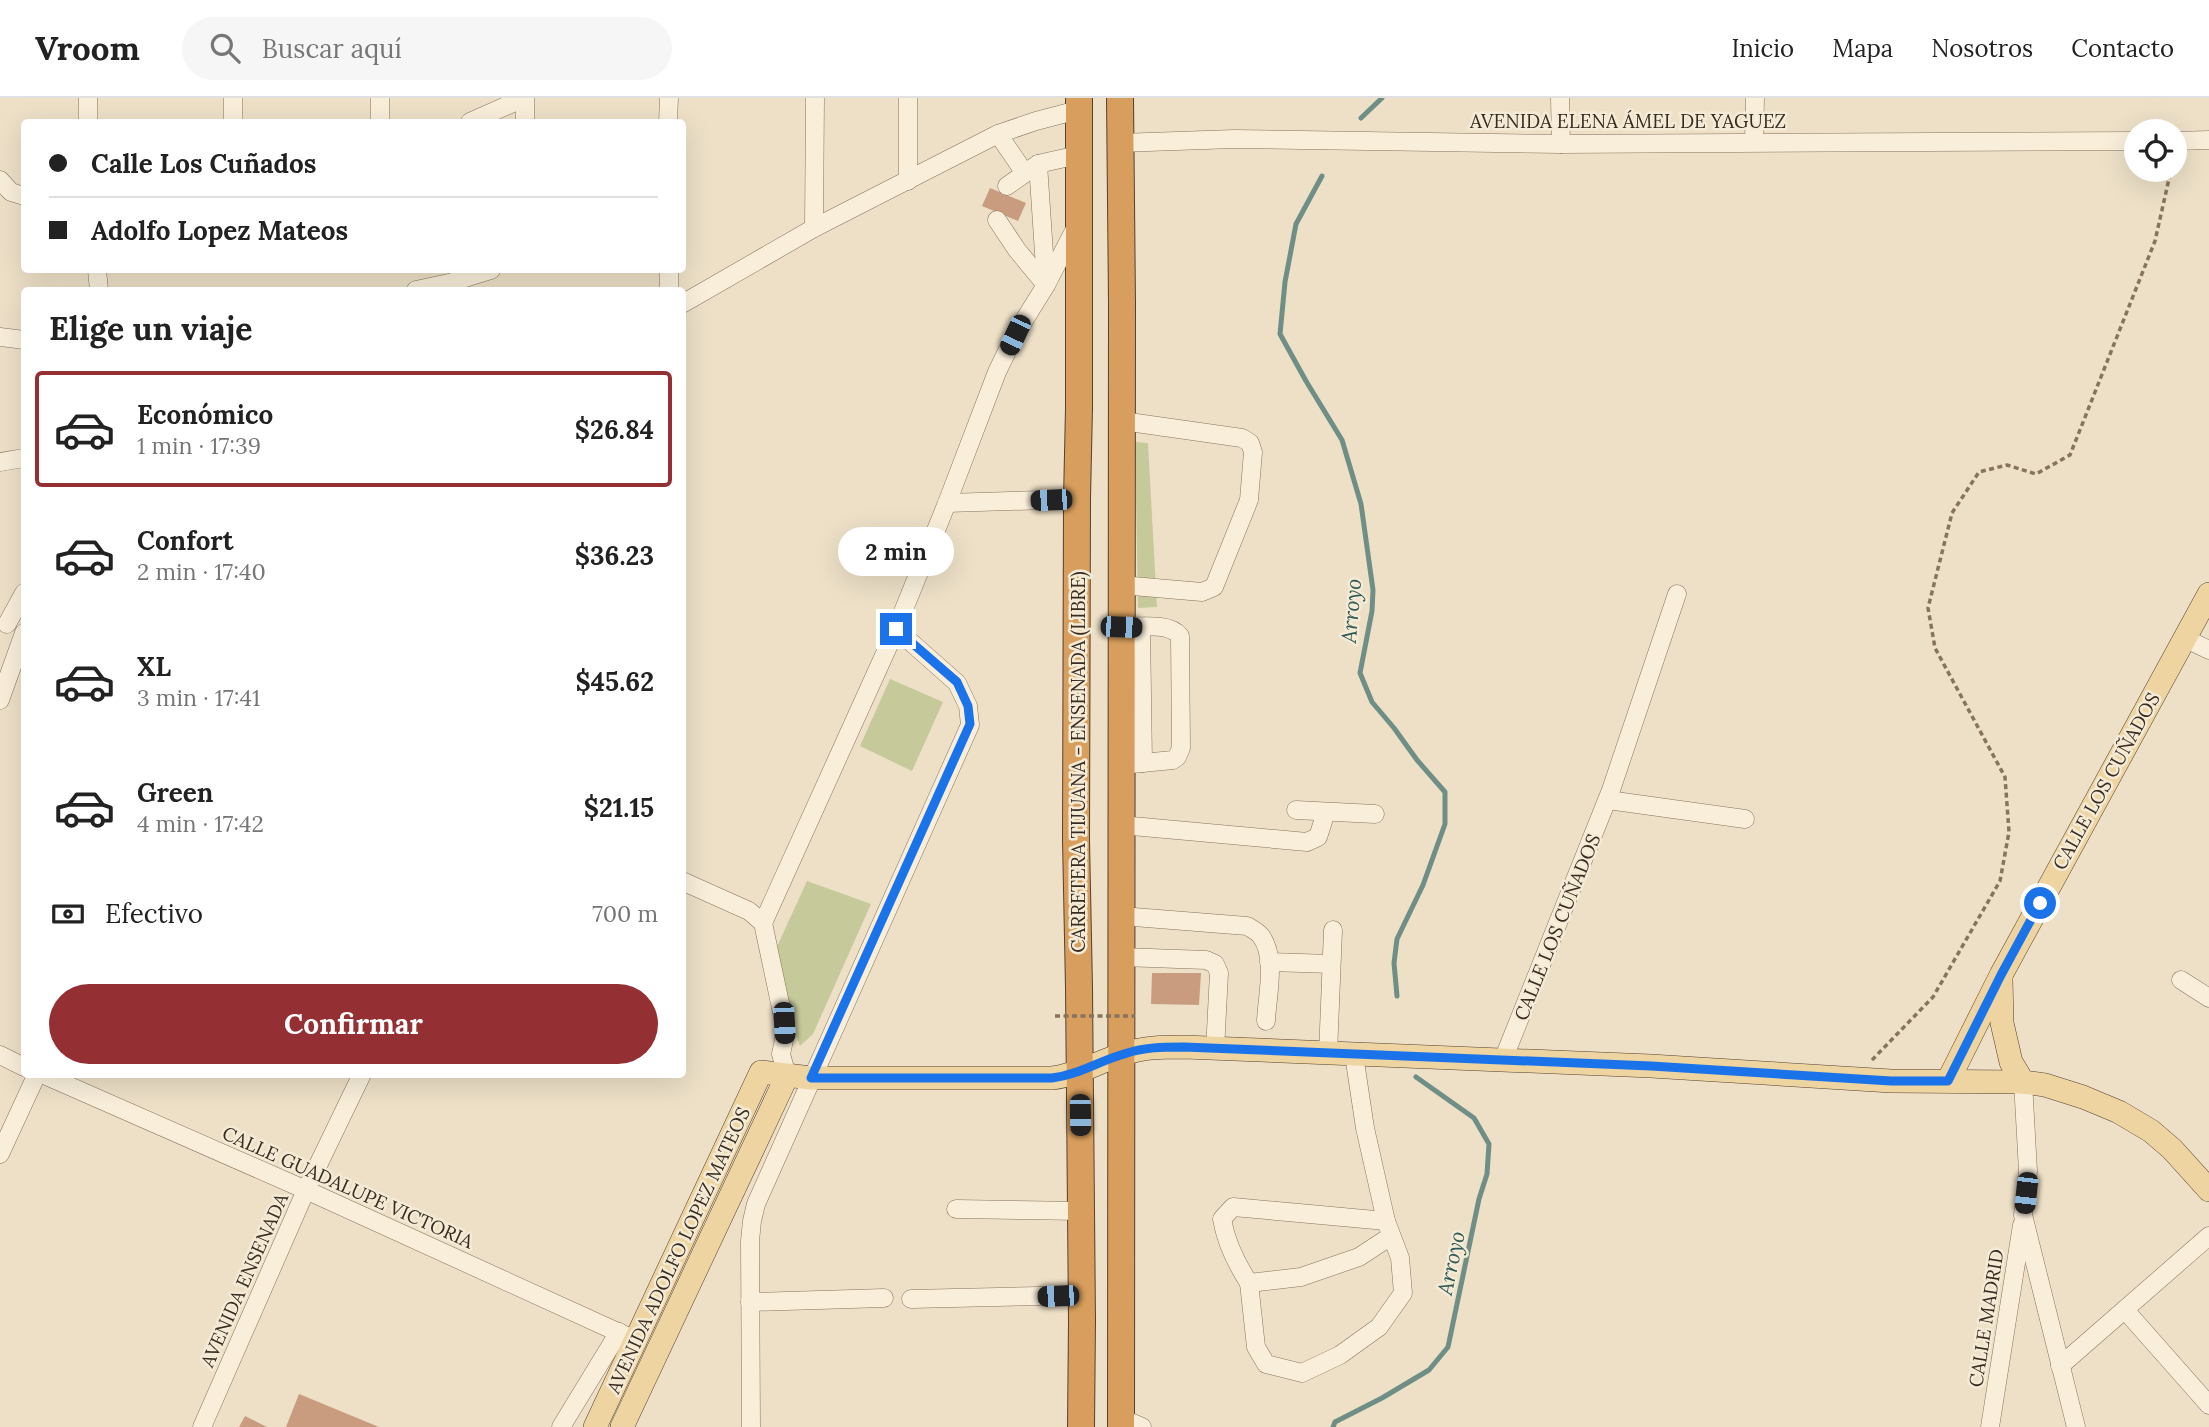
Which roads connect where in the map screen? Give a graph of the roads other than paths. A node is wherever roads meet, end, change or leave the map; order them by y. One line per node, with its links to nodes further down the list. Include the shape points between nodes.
1 (88, 98): 12 (street)
2 (233, 98): 13 (street)
3 (380, 98): 14 (street)
4 (525, 98): 15 (street); 16 (street)
5 (668, 98): 17 (street)
6 (815, 98): 33 (street)
7 (908, 98): 28 (street)
8 (1119, 98): 23 (highway)
9 (1560, 98): 24 (street)
10 (1755, 98): 22 (street)
11 (1078, 104): 18 (street); 25 (highway, CARRETERA TIJUANA - ENSENADA (LIBRE))
12 (88, 119)
13 (233, 119)
14 (380, 119)
15 (477, 119)
16 (525, 119)
17 (668, 119)
18 (998, 134): 26 (street); 28 (street)
19 (2209, 140): 21 (street)
20 (2124, 141): 22 (street, AVENIDA ELENA ÁMEL DE YAGUEZ)
21 (2187, 141)
22 (1754, 142): 24 (street, AVENIDA ELENA ÁMEL DE YAGUEZ)
23 (1119, 143): 24 (street, AVENIDA ELENA ÁMEL DE YAGUEZ, via 1234,139); 40 (highway)
24 (1561, 144)
25 (1078, 155): 26 (street); 32 (highway, CARRETERA TIJUANA - ENSENADA (LIBRE))
26 (1031, 168): 29 (street); 35 (street)
27 (0, 180): 30 (street)
28 (908, 181): 33 (street)
29 (1007, 186)
30 (21, 195)
31 (997, 219): 35 (street)
32 (1079, 221): 35 (street); 43 (highway, CARRETERA TIJUANA - ENSENADA (LIBRE))
33 (814, 228): 37 (street)
34 (481, 273): 36 (street)
35 (1046, 285): 44 (street, via 997,372)
36 (430, 287)
37 (686, 302)
38 (0, 337): 39 (street)
39 (21, 340)
40 (1122, 421): 45 (highway); 45 (street, via 1242,438 1253,452 1249,500 1213,587 1202,592)
41 (21, 458): 42 (street)
42 (0, 462)
43 (1077, 499): 44 (street); 82 (highway, CARRETERA TIJUANA - ENSENADA (LIBRE))
44 (947, 503): 51 (street)
45 (1121, 585): 50 (highway)
46 (1677, 594): 57 (street, CALLE LOS CUÑADOS)
47 (2209, 594): 52 (main road, CALLE LOS CUÑADOS)
48 (21, 600): 49 (street)
49 (11, 625)
50 (1131, 627): 56 (highway); 56 (street, via 1173,629 1181,641 1180,753 1168,761)
51 (896, 629): 65 (street); 86 (street, via 957,682 970,724)
52 (2184, 638): 54 (street); 70 (main road, CALLE LOS CUÑADOS)
53 (21, 641): 55 (street)
54 (2209, 650)
55 (0, 700)
56 (1132, 764): 62 (highway)
57 (1608, 800): 61 (street); 79 (street, CALLE LOS CUÑADOS)
58 (1296, 810): 59 (street)
59 (1326, 812): 60 (street); 62 (street, via 1318,837 1307,842)
60 (1375, 814)
61 (1745, 819)
62 (1121, 825): 64 (highway)
63 (686, 883): 65 (street, via 749,911)
64 (1121, 916): 67 (highway); 68 (street, via 1247,926 1260,934)
65 (764, 923): 80 (street, via 784,1023)
66 (1333, 930): 69 (street)
67 (1122, 957): 74 (street, via 1215,964 1219,973); 75 (highway)
68 (1269, 962): 69 (street); 73 (street)
69 (1331, 964): 76 (street)
70 (2001, 975): 87 (main road, CALLE LOS CUÑADOS); 88 (main road, via 2002,1023 2011,1062)
71 (2182, 979): 72 (street)
72 (2209, 998)
73 (1266, 1021)
74 (1215, 1050): 75 (main road, via 1154,1048); 76 (main road)
75 (1123, 1054): 82 (main road); 106 (highway)
76 (1328, 1054): 78 (main road)
77 (0, 1055): 81 (street)
78 (1354, 1055): 79 (main road); 95 (street)
79 (1503, 1060): 87 (main road)
80 (784, 1065): 86 (main road); 103 (main road, AVENIDA ADOLFO LOPEZ MATEOS, via 761,1072); 110 (main road, AVENIDA ADOLFO LOPEZ MATEOS)
81 (21, 1066)
82 (1079, 1072): 86 (main road, via 1052,1078); 93 (highway, CARRETERA TIJUANA - ENSENADA (LIBRE))
83 (37, 1078): 89 (street)
84 (48, 1078): 90 (street, CALLE GUADALUPE VICTORIA)
85 (360, 1078): 90 (street, AVENIDA ENSENADA)
86 (811, 1078): 101 (street, via 756,1204 750,1241)
87 (1948, 1081): 88 (main road)
88 (2023, 1082): 91 (main road, via 2071,1093 2119,1112 2172,1149); 94 (street, CALLE MADRID, via 2028,1171)
89 (0, 1154)
90 (306, 1190): 103 (street, CALLE GUADALUPE VICTORIA); 107 (street, AVENIDA ENSENADA)
91 (2209, 1190)
92 (956, 1209): 93 (street)
93 (1081, 1212): 98 (highway, CARRETERA TIJUANA - ENSENADA (LIBRE))
94 (2023, 1215): 104 (street); 113 (street, CALLE MADRID)
95 (1388, 1228): 97 (street, via 1359,1257 1301,1277); 97 (street, via 1233,1207 1222,1219 1224,1230 1233,1259); 97 (street, via 1400,1258 1403,1293 1379,1327 1340,1355 1301,1373 1266,1364 1255,1347)
96 (2209, 1236): 102 (street)
97 (1249, 1283)
98 (1082, 1295): 100 (street); 112 (highway, CARRETERA TIJUANA - ENSENADA (LIBRE))
99 (884, 1298): 101 (street)
100 (911, 1299)
101 (750, 1302): 111 (street)
102 (2124, 1310): 104 (street); 105 (street)
103 (627, 1336): 108 (street); 109 (main road, AVENIDA ADOLFO LOPEZ MATEOS)
104 (2060, 1366): 114 (street)
105 (2209, 1405)
106 (1128, 1424)
107 (202, 1427)
108 (561, 1427)
109 (595, 1427)
110 (622, 1427)
111 (751, 1427)
112 (1081, 1427)
113 (1990, 1427)
114 (2076, 1427)

